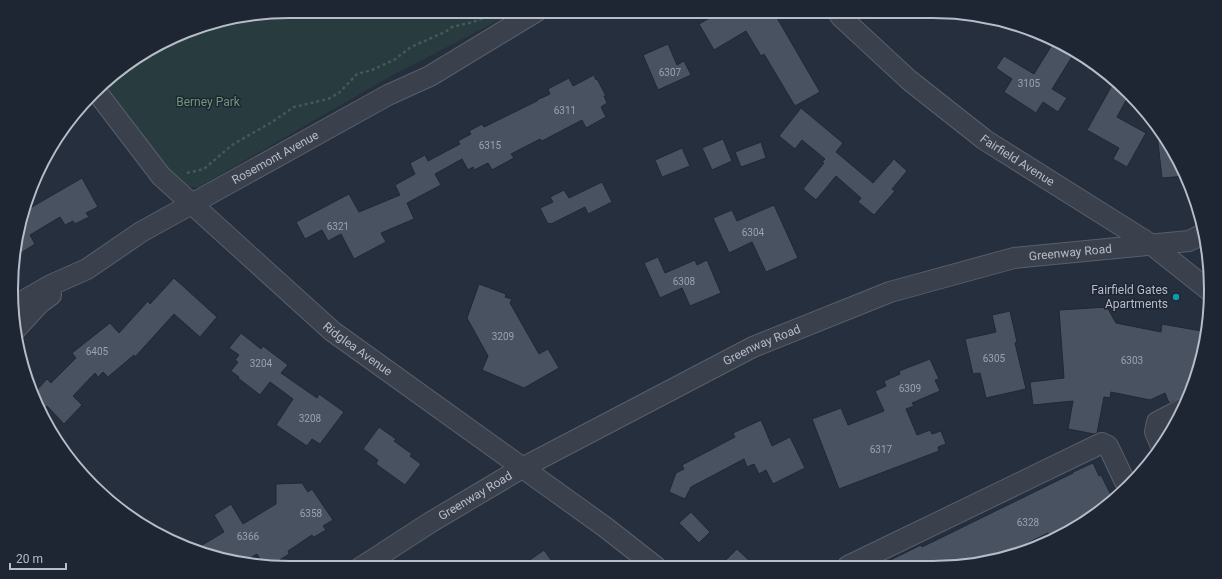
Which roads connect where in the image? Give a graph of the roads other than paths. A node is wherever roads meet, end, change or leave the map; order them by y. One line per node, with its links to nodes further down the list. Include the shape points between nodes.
1 (526, 18): 4 (street, Rosemont Avenue, via 430,76 388,95)
2 (843, 18): 6 (street, Fairfield Avenue, via 909,80 985,140)
3 (100, 96): 4 (street, Ridglea Avenue, via 160,176)
4 (191, 204): 7 (street, Rosemont Avenue, via 141,232); 13 (street, Ridglea Avenue, via 332,331)
5 (1199, 236): 6 (street, Greenway Road, via 1189,240)
6 (1152, 244): 8 (street, Fairfield Avenue); 13 (street, Greenway Road, via 1014,258 890,292 753,347)
7 (87, 269): 9 (street, Rosemont Avenue); 10 (street, via 40,303)
8 (1204, 286)
9 (19, 303)
10 (20, 325)
11 (1174, 413): 12 (street, via 1157,422 1155,432)
12 (1158, 440)
13 (522, 468): 15 (street, Greenway Road); 16 (street, Ridglea Avenue)
14 (1124, 481): 17 (street, via 1108,446 1102,444)
15 (371, 561)
16 (648, 561)
17 (858, 561)

